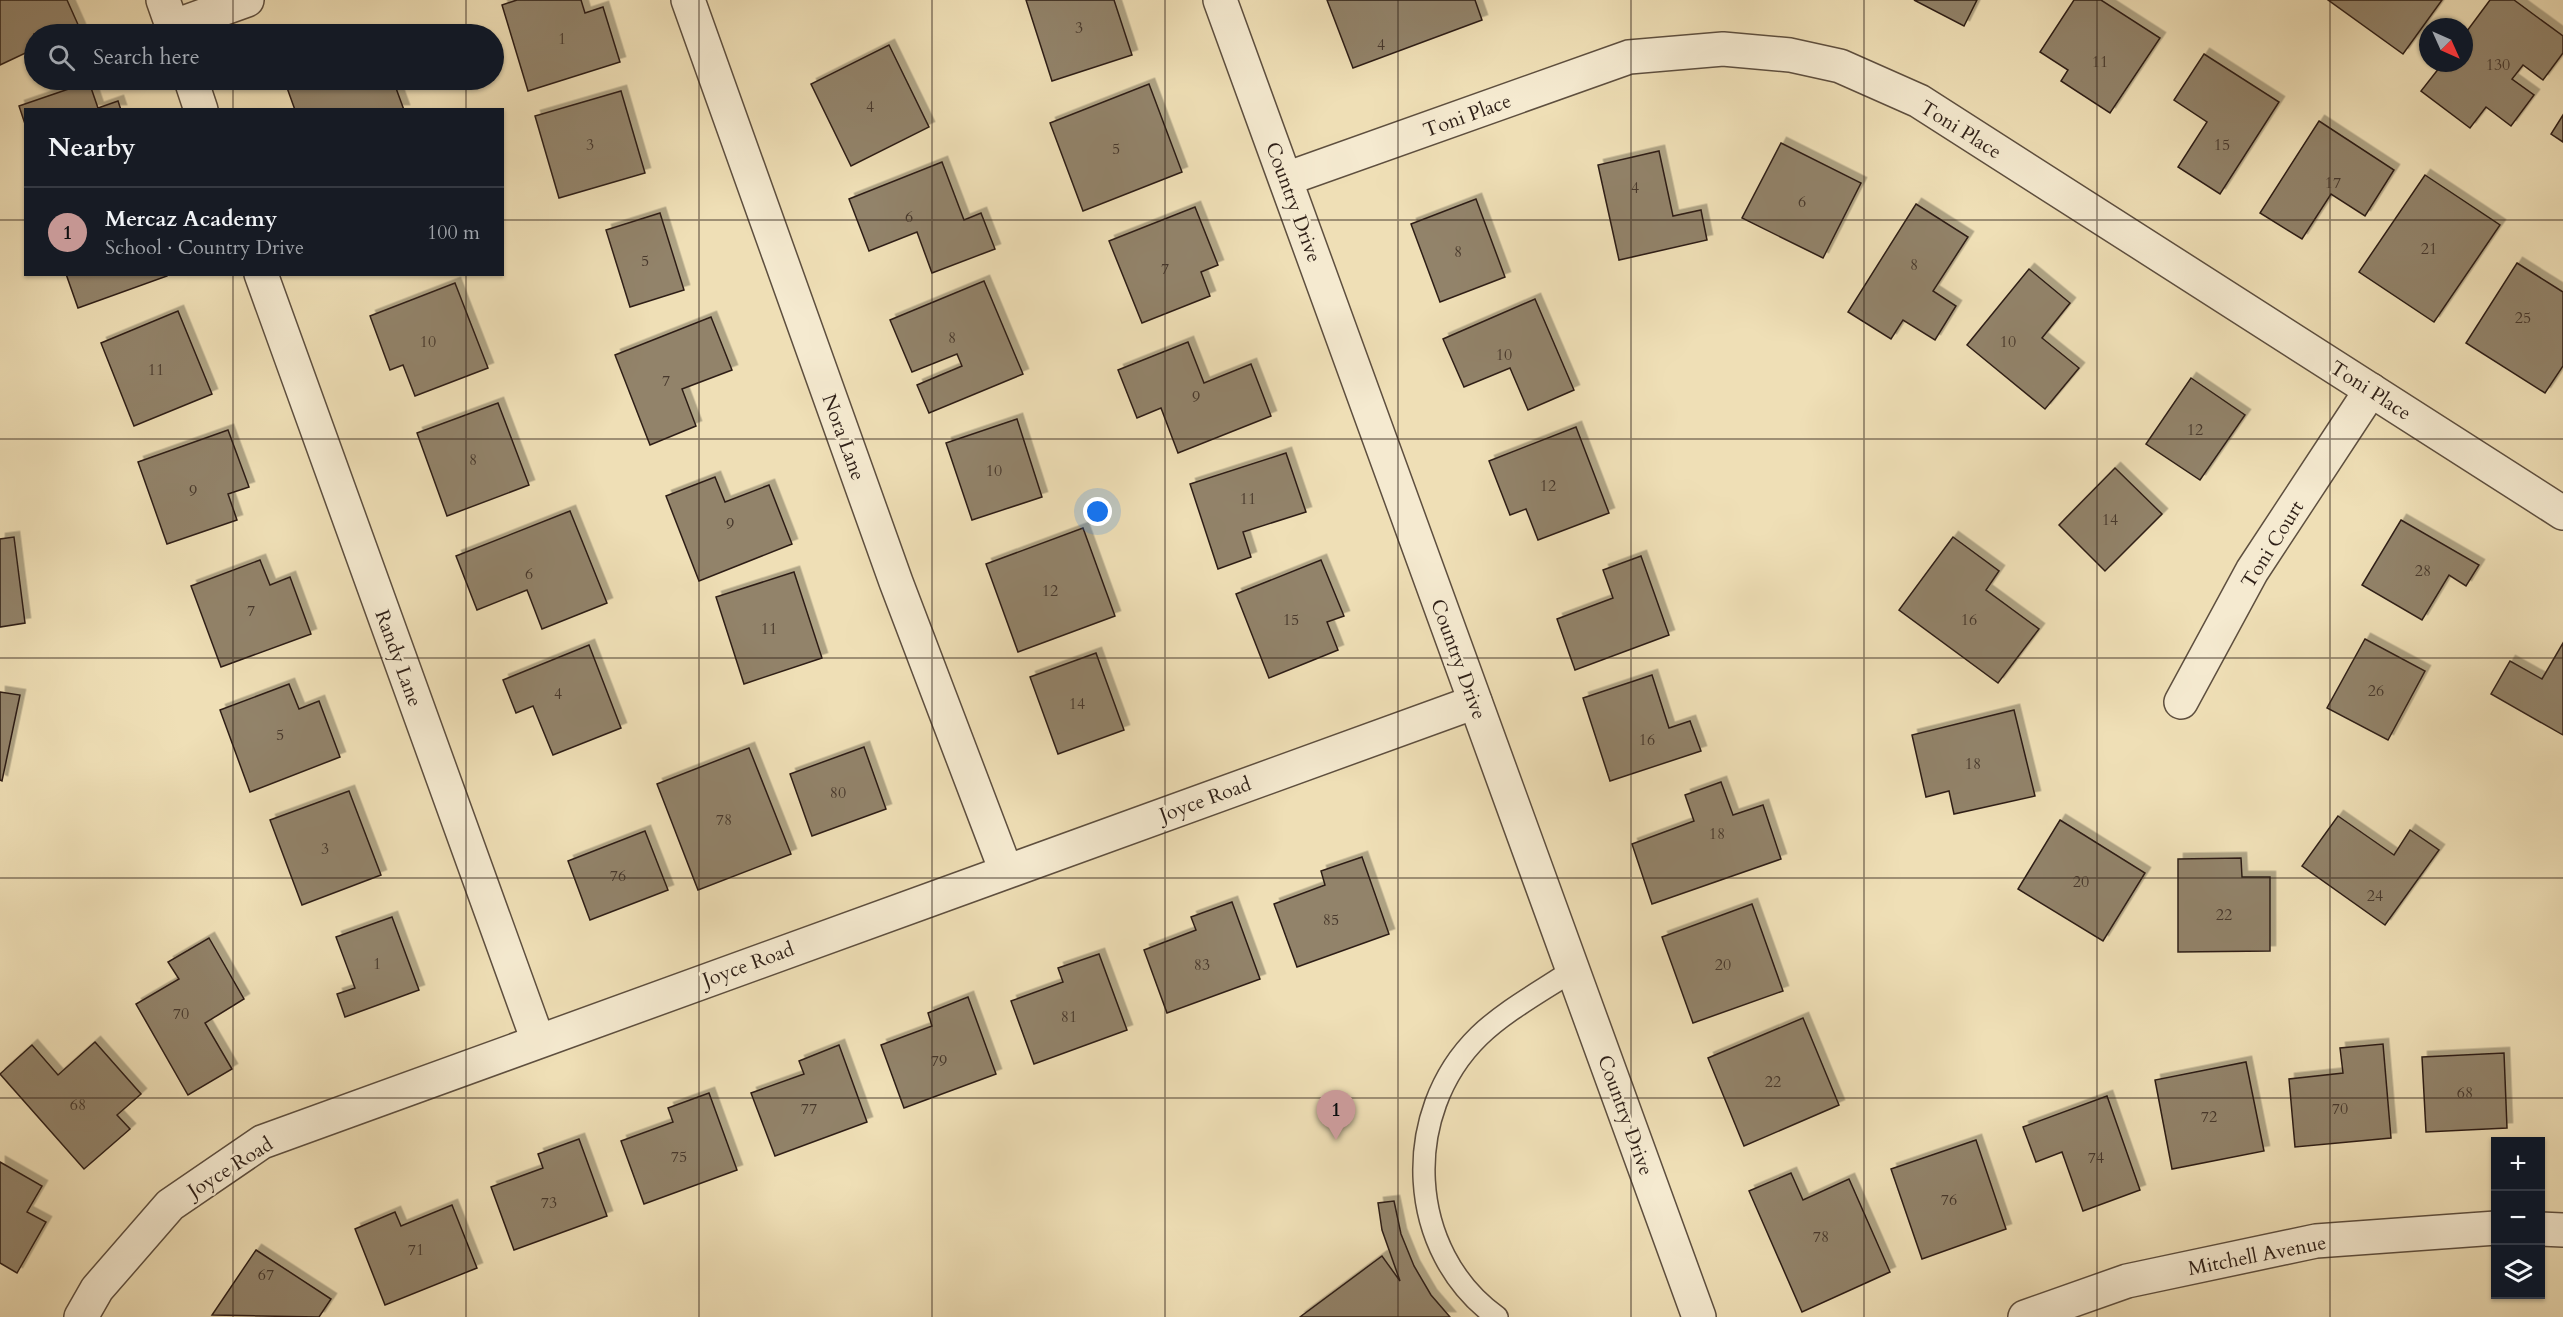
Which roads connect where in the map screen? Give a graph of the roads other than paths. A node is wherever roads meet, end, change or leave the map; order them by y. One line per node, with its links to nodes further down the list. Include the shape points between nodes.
1 (247, 0): 4 (street)
2 (688, 0): 13 (street, Nora Lane, via 896,582)
3 (1220, 0): 7 (street, Country Drive)
4 (170, 20)
5 (194, 90): 6 (street)
6 (200, 108)
7 (1286, 179): 9 (street, Toni Place, via 1629,57 1723,49 1790,55 1840,66 1919,102); 11 (street, Country Drive)
8 (262, 276): 15 (street, Randy Lane)
9 (2371, 390): 10 (street, Toni Place); 12 (street, Toni Court, via 2252,571)
10 (2563, 513)
11 (1475, 702): 13 (street, Joyce Road); 14 (street, Country Drive)
12 (2181, 702)
13 (1006, 870): 15 (street, Joyce Road)
14 (1573, 970): 20 (lane, via 1479,1035 1443,1086 1426,1135 1423,1176 1426,1208 1435,1237 1467,1289); 21 (street, Country Drive)
15 (538, 1041): 19 (street, Joyce Road, via 262,1142 170,1205 97,1289)
16 (2491, 1228): 22 (street, Mitchell Avenue, via 2316,1241 2127,1281)
17 (2545, 1229): 18 (street)
18 (2563, 1230)
19 (81, 1317)
20 (1497, 1317)
21 (1699, 1317)
22 (2025, 1317)

